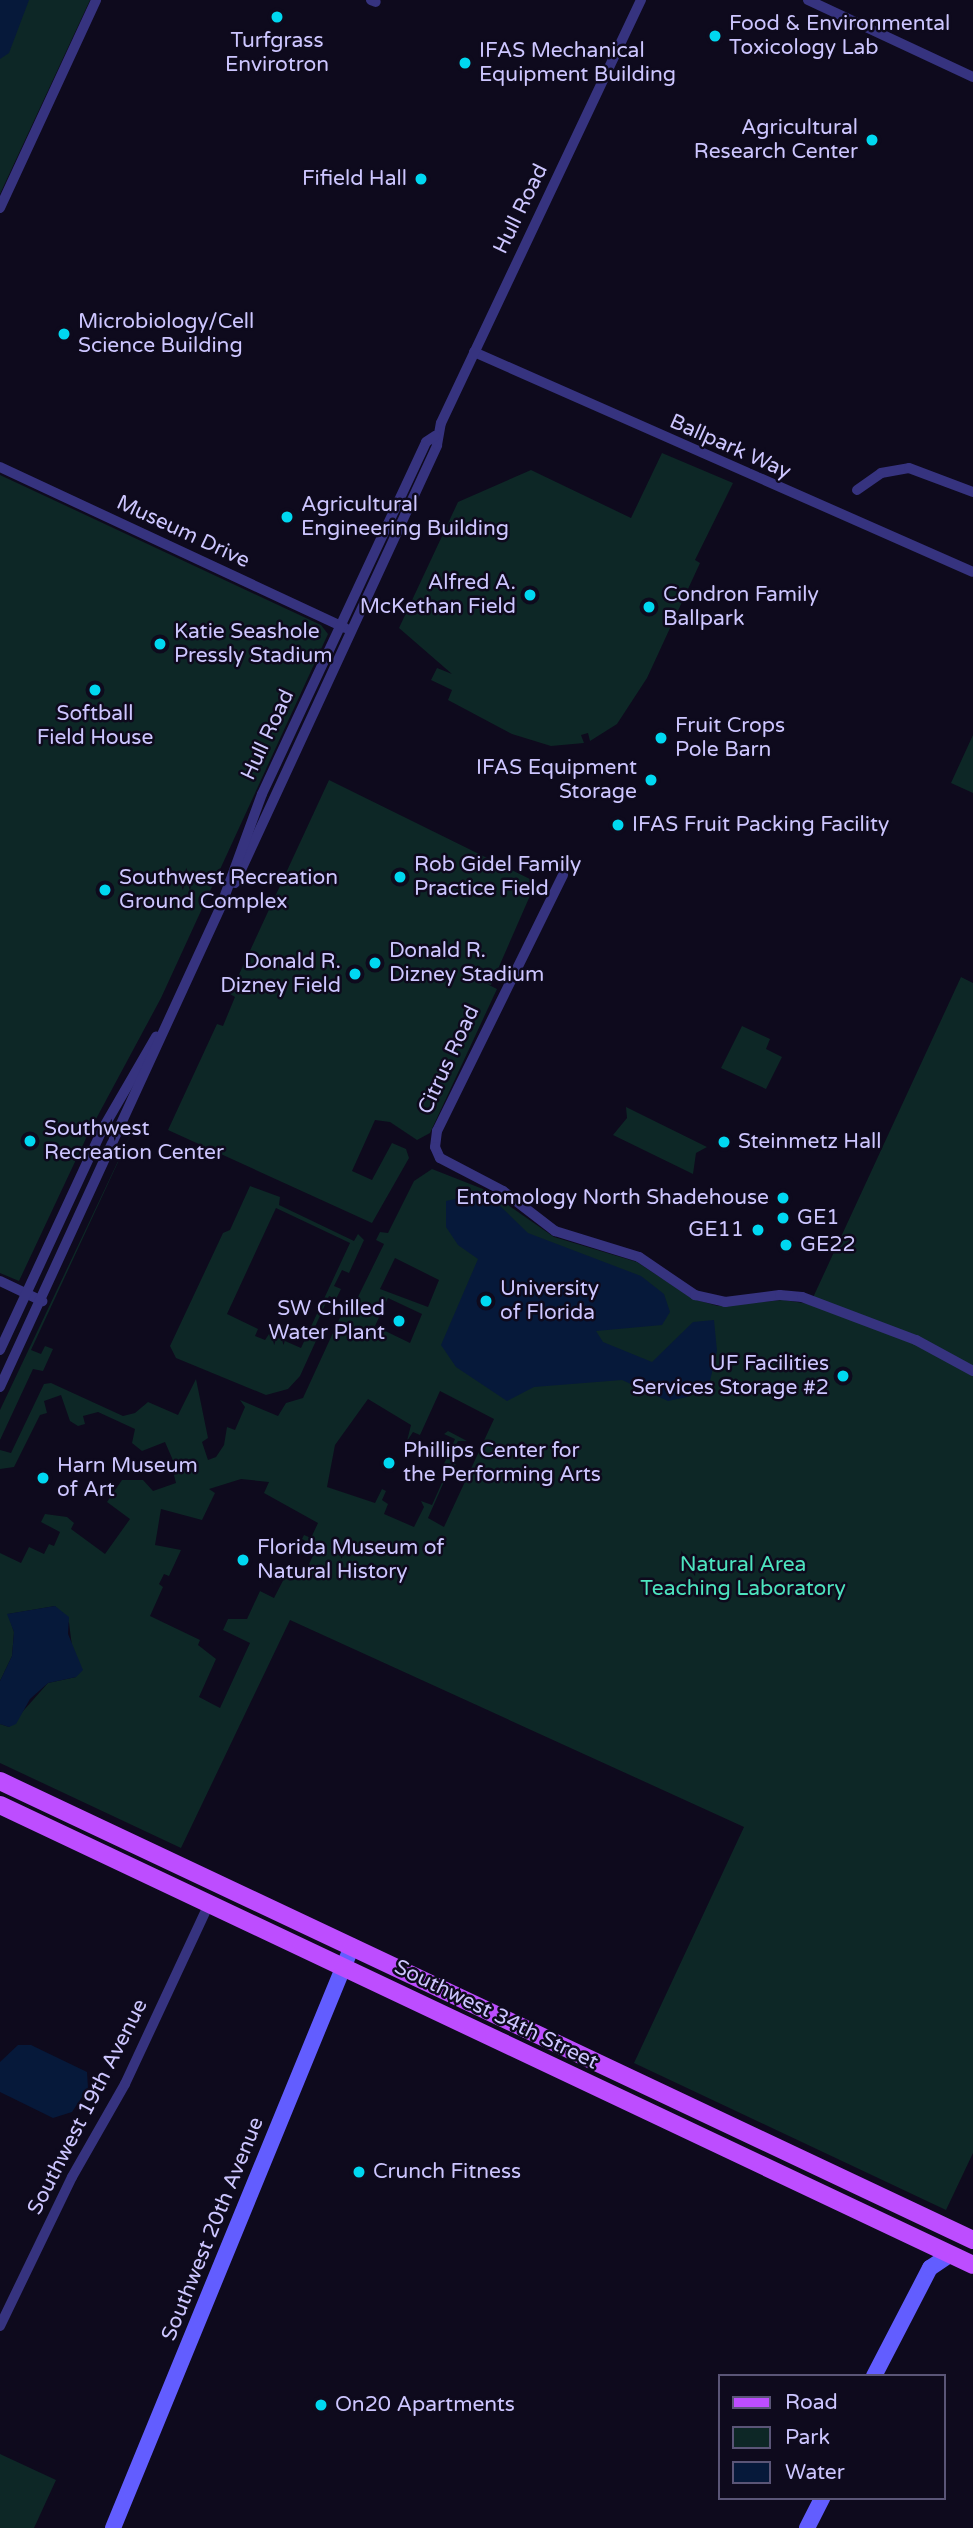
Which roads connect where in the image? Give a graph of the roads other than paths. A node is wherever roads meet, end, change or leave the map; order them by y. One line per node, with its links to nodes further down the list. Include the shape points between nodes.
1 (96, 0): 5 (street)
2 (641, 0): 6 (street, Hull Road)
3 (808, 0): 4 (street)
4 (973, 77)
5 (0, 208)
6 (474, 352): 10 (street, Ballpark Way); 11 (street, Hull Road, via 435,436 426,442)
7 (0, 467): 11 (street, Museum Drive)
8 (857, 490): 9 (street, via 881,473 909,468)
9 (973, 492)
10 (973, 572)
11 (346, 628): 13 (street, Hull Road, via 258,804 221,906)
12 (563, 875): 18 (street, Citrus Road, via 439,1125 435,1150 447,1164 503,1191 550,1228 594,1247 639,1257 695,1295 724,1302 784,1294 802,1297 916,1340)
13 (175, 1004): 15 (street, Hull Road, via 102,1130); 16 (street, Hull Road)
14 (0, 1281): 15 (street)
15 (27, 1293): 16 (street); 17 (street, Hull Road)
16 (42, 1301): 19 (street, Hull Road)
17 (0, 1350)
18 (973, 1371)
19 (0, 1387)
20 (0, 1780): 23 (main road, Southwest 34th Street)
21 (0, 1805): 22 (main road, Southwest 34th Street)
22 (209, 1904): 23 (main road, via 225,1898 268,1916); 25 (main road, Southwest 34th Street); 36 (street, Southwest 19th Avenue, via 125,2084 72,2177)
23 (293, 1919): 24 (main road, Southwest 34th Street)
24 (352, 1946): 25 (main road, Southwest 20th Avenue); 27 (main road, Southwest 34th Street)
25 (344, 1967): 26 (main road, Southwest 34th Street); 40 (main road, Southwest 20th Avenue)
26 (499, 2041): 27 (main road, via 513,2035 565,2056); 28 (main road, Southwest 34th Street)
27 (581, 2054): 29 (main road, Southwest 34th Street)
28 (827, 2196): 29 (main road, via 846,2194 930,2230); 31 (main road, Southwest 34th Street)
29 (948, 2228): 30 (main road, Southwest 34th Street)
30 (973, 2240)
31 (931, 2245): 32 (main road, via 950,2242); 33 (main road, Southwest 34th Street); 35 (main road, via 905,2301)
32 (973, 2252)
33 (951, 2254): 34 (main road, Southwest 34th Street); 35 (main road, via 933,2264)
34 (973, 2265)
35 (906, 2309): 37 (main road)
36 (0, 2326)
37 (875, 2374)
38 (809, 2500): 41 (main road)
39 (821, 2500): 42 (main road)
40 (113, 2528)
41 (795, 2528)
42 (807, 2528)

